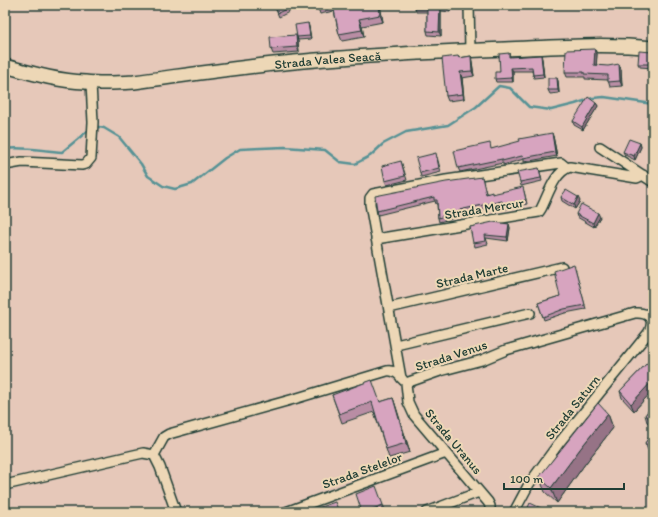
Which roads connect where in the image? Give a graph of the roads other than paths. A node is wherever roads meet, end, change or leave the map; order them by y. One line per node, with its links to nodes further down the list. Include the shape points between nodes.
1 (469, 5): 3 (street)
2 (653, 48): 3 (main road, Strada Valea Seacă)
3 (470, 50): 5 (main road, Strada Valea Seacă, via 292,62 134,82)
4 (5, 66): 5 (main road, Strada Valea Seacă, via 61,80)
5 (91, 83): 7 (street, via 93,132 91,158 86,164 22,162)
6 (600, 147): 9 (street)
7 (5, 165)
8 (567, 168): 9 (street, via 637,178); 11 (street, Strada Mercur, via 557,177 539,212); 11 (street, Strada Uranus, via 561,164 544,165 373,194 370,204)
9 (642, 176): 10 (street)
10 (653, 182)
11 (376, 239): 13 (street, Strada Uranus)
12 (562, 267): 13 (street, Strada Marte)
13 (389, 308): 16 (street, Strada Uranus)
14 (530, 313): 16 (street)
15 (652, 321): 17 (street, Strada Venus, via 642,312 635,313); 26 (street, Strada Saturn, via 649,332 529,484)
16 (396, 345): 17 (street, Strada Uranus)
17 (404, 381): 18 (street, Strada Uranus, via 410,409); 19 (street, Strada Venus, via 393,371 387,371 169,434)
18 (446, 453): 21 (street, Strada Uranus); 23 (street, Strada Stelelor)
19 (154, 455): 20 (street, via 143,453); 22 (street)
20 (5, 486)
21 (479, 492): 24 (street); 25 (street, Strada Uranus, via 489,504)
22 (176, 512)
23 (286, 512)
24 (427, 512)
25 (490, 512)
26 (514, 512)

